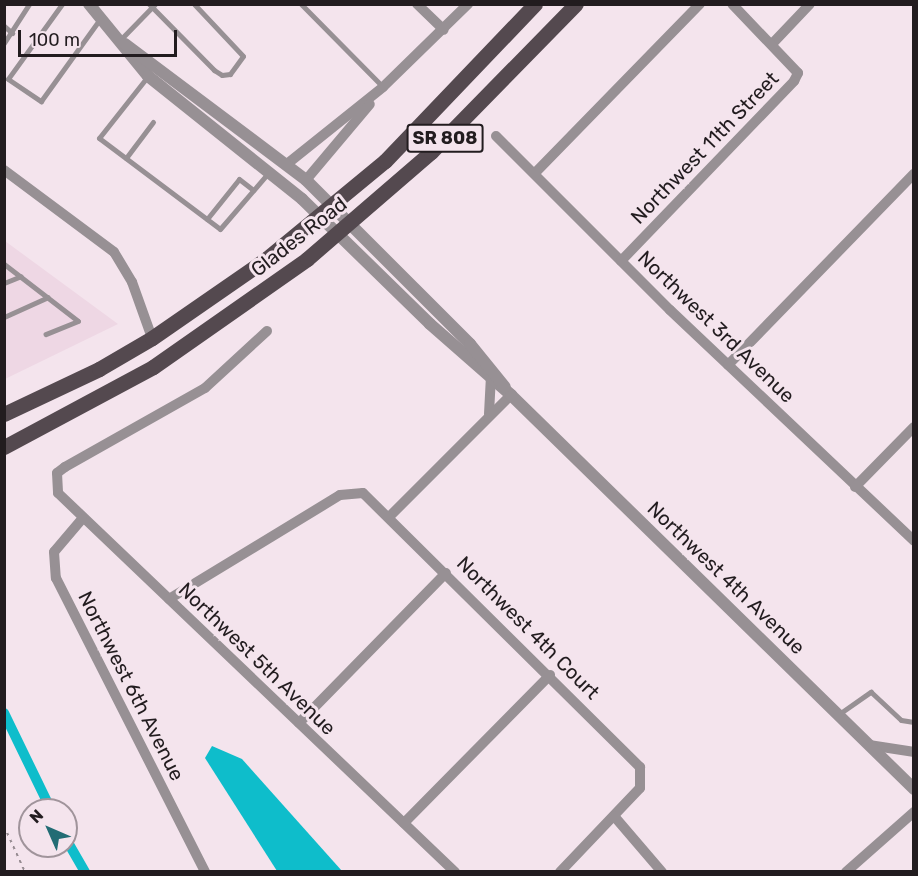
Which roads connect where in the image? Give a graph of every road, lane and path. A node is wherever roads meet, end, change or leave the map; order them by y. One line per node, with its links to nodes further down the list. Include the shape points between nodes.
1 (29, 4): 17 (lane)
2 (62, 4): 14 (lane, via 9,79 41,101)
3 (89, 4): 14 (street, Northwest 4th Avenue)
4 (194, 4): 13 (lane, via 243,56 230,74 214,70)
5 (301, 4): 23 (lane)
6 (417, 4): 16 (street)
7 (468, 4): 16 (street)
8 (535, 4): 34 (main road, Glades Road / SR 808, via 414,133)
9 (576, 4): 37 (main road, Glades Road / SR 808, via 431,152)
10 (700, 4): 30 (street)
11 (732, 4): 20 (street)
12 (810, 4): 20 (street, Northwest 11th Street)
13 (152, 6): 18 (lane)
14 (100, 18): 18 (street, Northwest 4th Avenue)
15 (4, 26): 17 (lane)
16 (444, 30): 23 (street)
17 (12, 33): 19 (lane)
18 (120, 40): 21 (street, Northwest 4th Avenue); 22 (street, Northwest 4th Avenue)
19 (4, 43)
20 (772, 44): 38 (street, Northwest 11th Street, via 798,73 794,81)
21 (157, 66): 22 (lane); 27 (street, Northwest 4th Avenue)
22 (148, 76): 26 (lane, via 99,138); 29 (street, Northwest 4th Avenue)
23 (383, 87): 27 (street); 32 (street)
24 (153, 122): 26 (lane)
25 (496, 136): 30 (street, Northwest 3rd Avenue)
26 (126, 158): 36 (lane)
27 (287, 164): 32 (street, Northwest 4th Avenue)
28 (4, 170): 46 (street, via 114,252 132,282)
29 (269, 171): 33 (lane); 35 (street, Northwest 4th Avenue)
30 (535, 173): 38 (street, Northwest 3rd Avenue)
31 (914, 174): 47 (street)
32 (306, 180): 34 (street, Northwest 4th Avenue)
33 (253, 190): 36 (lane, via 220,229); 36 (lane, via 239,179)
34 (332, 205): 35 (main road, Glades Road / SR 808); 37 (street, Northwest 4th Avenue)
35 (319, 216): 37 (street, Northwest 4th Avenue); 46 (main road, Glades Road / SR 808, via 241,278)
36 (207, 219)
37 (344, 230): 48 (street, Northwest 4th Avenue); 49 (street, Northwest 4th Avenue, via 470,344); 53 (main road, Glades Road / SR 808, via 180,349)
38 (621, 261): 47 (street, Northwest 3rd Avenue)
39 (4, 264): 40 (lane)
40 (21, 276): 41 (lane); 42 (lane)
41 (4, 283)
42 (48, 297): 43 (lane); 45 (lane, via 78,321)
43 (4, 317)
44 (267, 331): 56 (street, Northwest 5th Avenue, via 205,388 57,473 58,493)
45 (46, 334)
46 (152, 338): 50 (main road, Glades Road / SR 808)
47 (728, 365): 54 (street, Northwest 3rd Avenue)
48 (492, 381): 49 (street, Northwest 4th Avenue); 51 (street)
49 (511, 395): 51 (street); 61 (street, Northwest 4th Avenue)
50 (4, 414)
51 (489, 414): 55 (street)
52 (914, 426): 54 (street)
53 (4, 447)
54 (855, 487): 57 (street, Northwest 3rd Avenue)
55 (390, 516): 58 (street, Northwest 4th Court); 59 (street, via 363,493 340,495)
56 (82, 519): 59 (street, Northwest 5th Avenue); 72 (street, Northwest 6th Avenue, via 54,552 56,578)
57 (914, 541)
58 (446, 573): 60 (street, Northwest 4th Court); 63 (street)
59 (169, 599): 63 (street, Northwest 5th Avenue)
60 (550, 675): 68 (street, Northwest 4th Court, via 640,767 640,788); 69 (street)
61 (838, 715): 62 (lane, via 871,692 901,720); 64 (street, Northwest 4th Avenue)
62 (914, 722)
63 (299, 723): 69 (street, Northwest 5th Avenue)
64 (869, 745): 65 (street); 66 (street, Northwest 4th Avenue)
65 (914, 752)
66 (914, 789)
67 (914, 812): 76 (street)
68 (614, 816): 74 (street); 75 (street)
69 (404, 824): 73 (street, Northwest 5th Avenue)
70 (4, 826): 71 (path)
71 (26, 872)
72 (205, 872)
73 (455, 872)
74 (560, 872)
75 (662, 872)
76 (846, 872)

